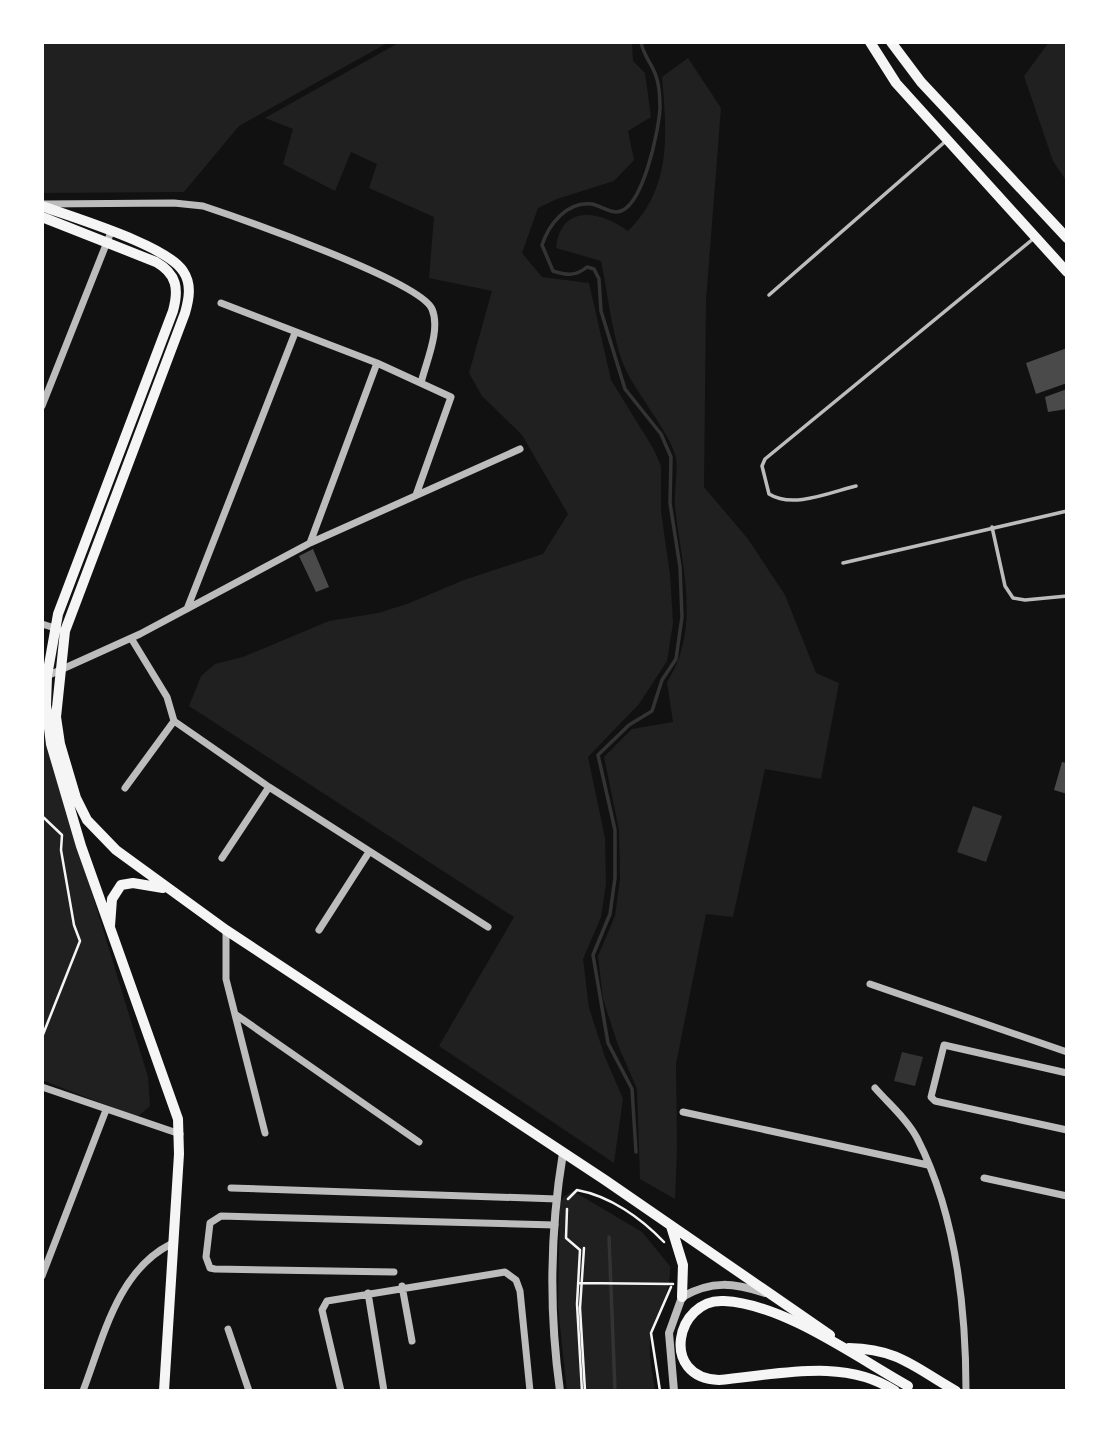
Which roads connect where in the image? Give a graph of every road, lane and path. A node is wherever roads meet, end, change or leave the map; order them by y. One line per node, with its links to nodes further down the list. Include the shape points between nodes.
1 (870, 42): 3 (main road, via 896,83)
2 (891, 42): 8 (main road, via 921,82)
3 (948, 140): 7 (main road); 11 (lane)
4 (42, 205): 6 (main road); 15 (street, via 203,206 387,277 419,294 433,310 434,330)
5 (42, 217): 9 (main road)
6 (111, 232): 9 (street); 27 (main road, via 174,261 187,279 188,302)
7 (1036, 236): 10 (main road); 18 (lane, via 816,416 762,466 769,494 776,498 802,499)
8 (1067, 238)
9 (107, 242): 16 (street); 27 (main road, via 166,268 177,285 177,295)
10 (1067, 272)
11 (769, 295)
12 (221, 303): 13 (street)
13 (295, 333): 14 (street); 25 (street)
14 (377, 363): 15 (street); 22 (street)
15 (421, 383): 19 (street, via 451,399)
16 (42, 406)
17 (520, 449): 19 (street)
18 (856, 486)
19 (416, 495): 22 (street)
20 (1067, 511): 21 (lane)
21 (992, 527): 23 (lane); 24 (lane, via 1005,586 1013,598)
22 (310, 543): 25 (street)
23 (843, 564)
24 (1067, 596)
25 (187, 610): 28 (street)
26 (42, 624): 27 (street)
27 (60, 630): 29 (main road); 30 (main road)
28 (131, 638): 29 (street); 31 (street, via 167,697)
29 (59, 672): 30 (street); 37 (main road, via 56,717 60,744 81,808 108,842)
30 (47, 676): 39 (main road, via 51,744)
31 (174, 721): 32 (street); 33 (street)
32 (269, 787): 35 (street); 36 (street)
33 (125, 788)
34 (42, 816): 44 (path, via 62,835 80,941)
35 (369, 852): 38 (street); 41 (street)
36 (222, 858)
37 (166, 889): 39 (main road, via 121,885 112,899); 40 (main road)
38 (488, 927)
39 (110, 930): 53 (main road, via 174,1105)
40 (226, 930): 43 (street, via 226,979); 55 (main road)
41 (319, 930)
42 (870, 984): 45 (street)
43 (235, 1014): 52 (street); 54 (street)
44 (42, 1037)
45 (1067, 1052)
46 (1067, 1073): 51 (street, via 944,1045 931,1097)
47 (42, 1087): 49 (street)
48 (875, 1088): 56 (street, via 913,1131)
49 (106, 1110): 53 (street); 68 (street)
50 (683, 1112): 56 (street)
51 (1067, 1130)
52 (265, 1133)
53 (180, 1135): 63 (main road)
54 (419, 1142)
55 (563, 1153): 60 (street); 61 (main road)
56 (928, 1165): 91 (street, via 957,1266 965,1322)
57 (984, 1178): 59 (street)
58 (230, 1188): 60 (street)
59 (1067, 1196)
60 (557, 1199): 62 (street)
61 (670, 1224): 73 (main road); 74 (main road, via 683,1265)
62 (555, 1225): 66 (street, via 221,1216 210,1223 206,1258 210,1268); 85 (street, via 553,1319)
63 (171, 1244): 79 (street, via 144,1262 128,1283); 80 (main road)
64 (668, 1246): 69 (path, via 650,1227 600,1194 577,1190 568,1200 566,1238 580,1250)
65 (584, 1248): 86 (path, via 580,1308)
66 (394, 1272)
67 (673, 1274): 70 (path)
68 (42, 1276)
69 (578, 1282): 70 (path); 86 (path)
70 (672, 1284): 87 (path, via 651,1333)
71 (402, 1286): 72 (street); 76 (street); 84 (street, via 488,1273 512,1275 520,1291)
72 (368, 1293): 82 (street, via 323,1305); 83 (street)
73 (771, 1296): 74 (street, via 723,1283); 77 (main road)
74 (682, 1297): 88 (street, via 669,1333)
75 (228, 1329): 81 (street)
76 (412, 1341)
77 (849, 1348): 78 (main road); 90 (main road, via 897,1354)
78 (912, 1389): 89 (main road, via 792,1321 738,1303 709,1302 694,1312 684,1329 682,1357 700,1378 847,1372)
79 (83, 1391)
80 (164, 1391)
81 (249, 1391)
82 (341, 1391)
83 (384, 1391)
84 (530, 1391)
85 (560, 1391)
86 (584, 1391)
87 (660, 1391)
88 (674, 1391)
89 (895, 1391)
90 (956, 1391)
91 (966, 1391)

